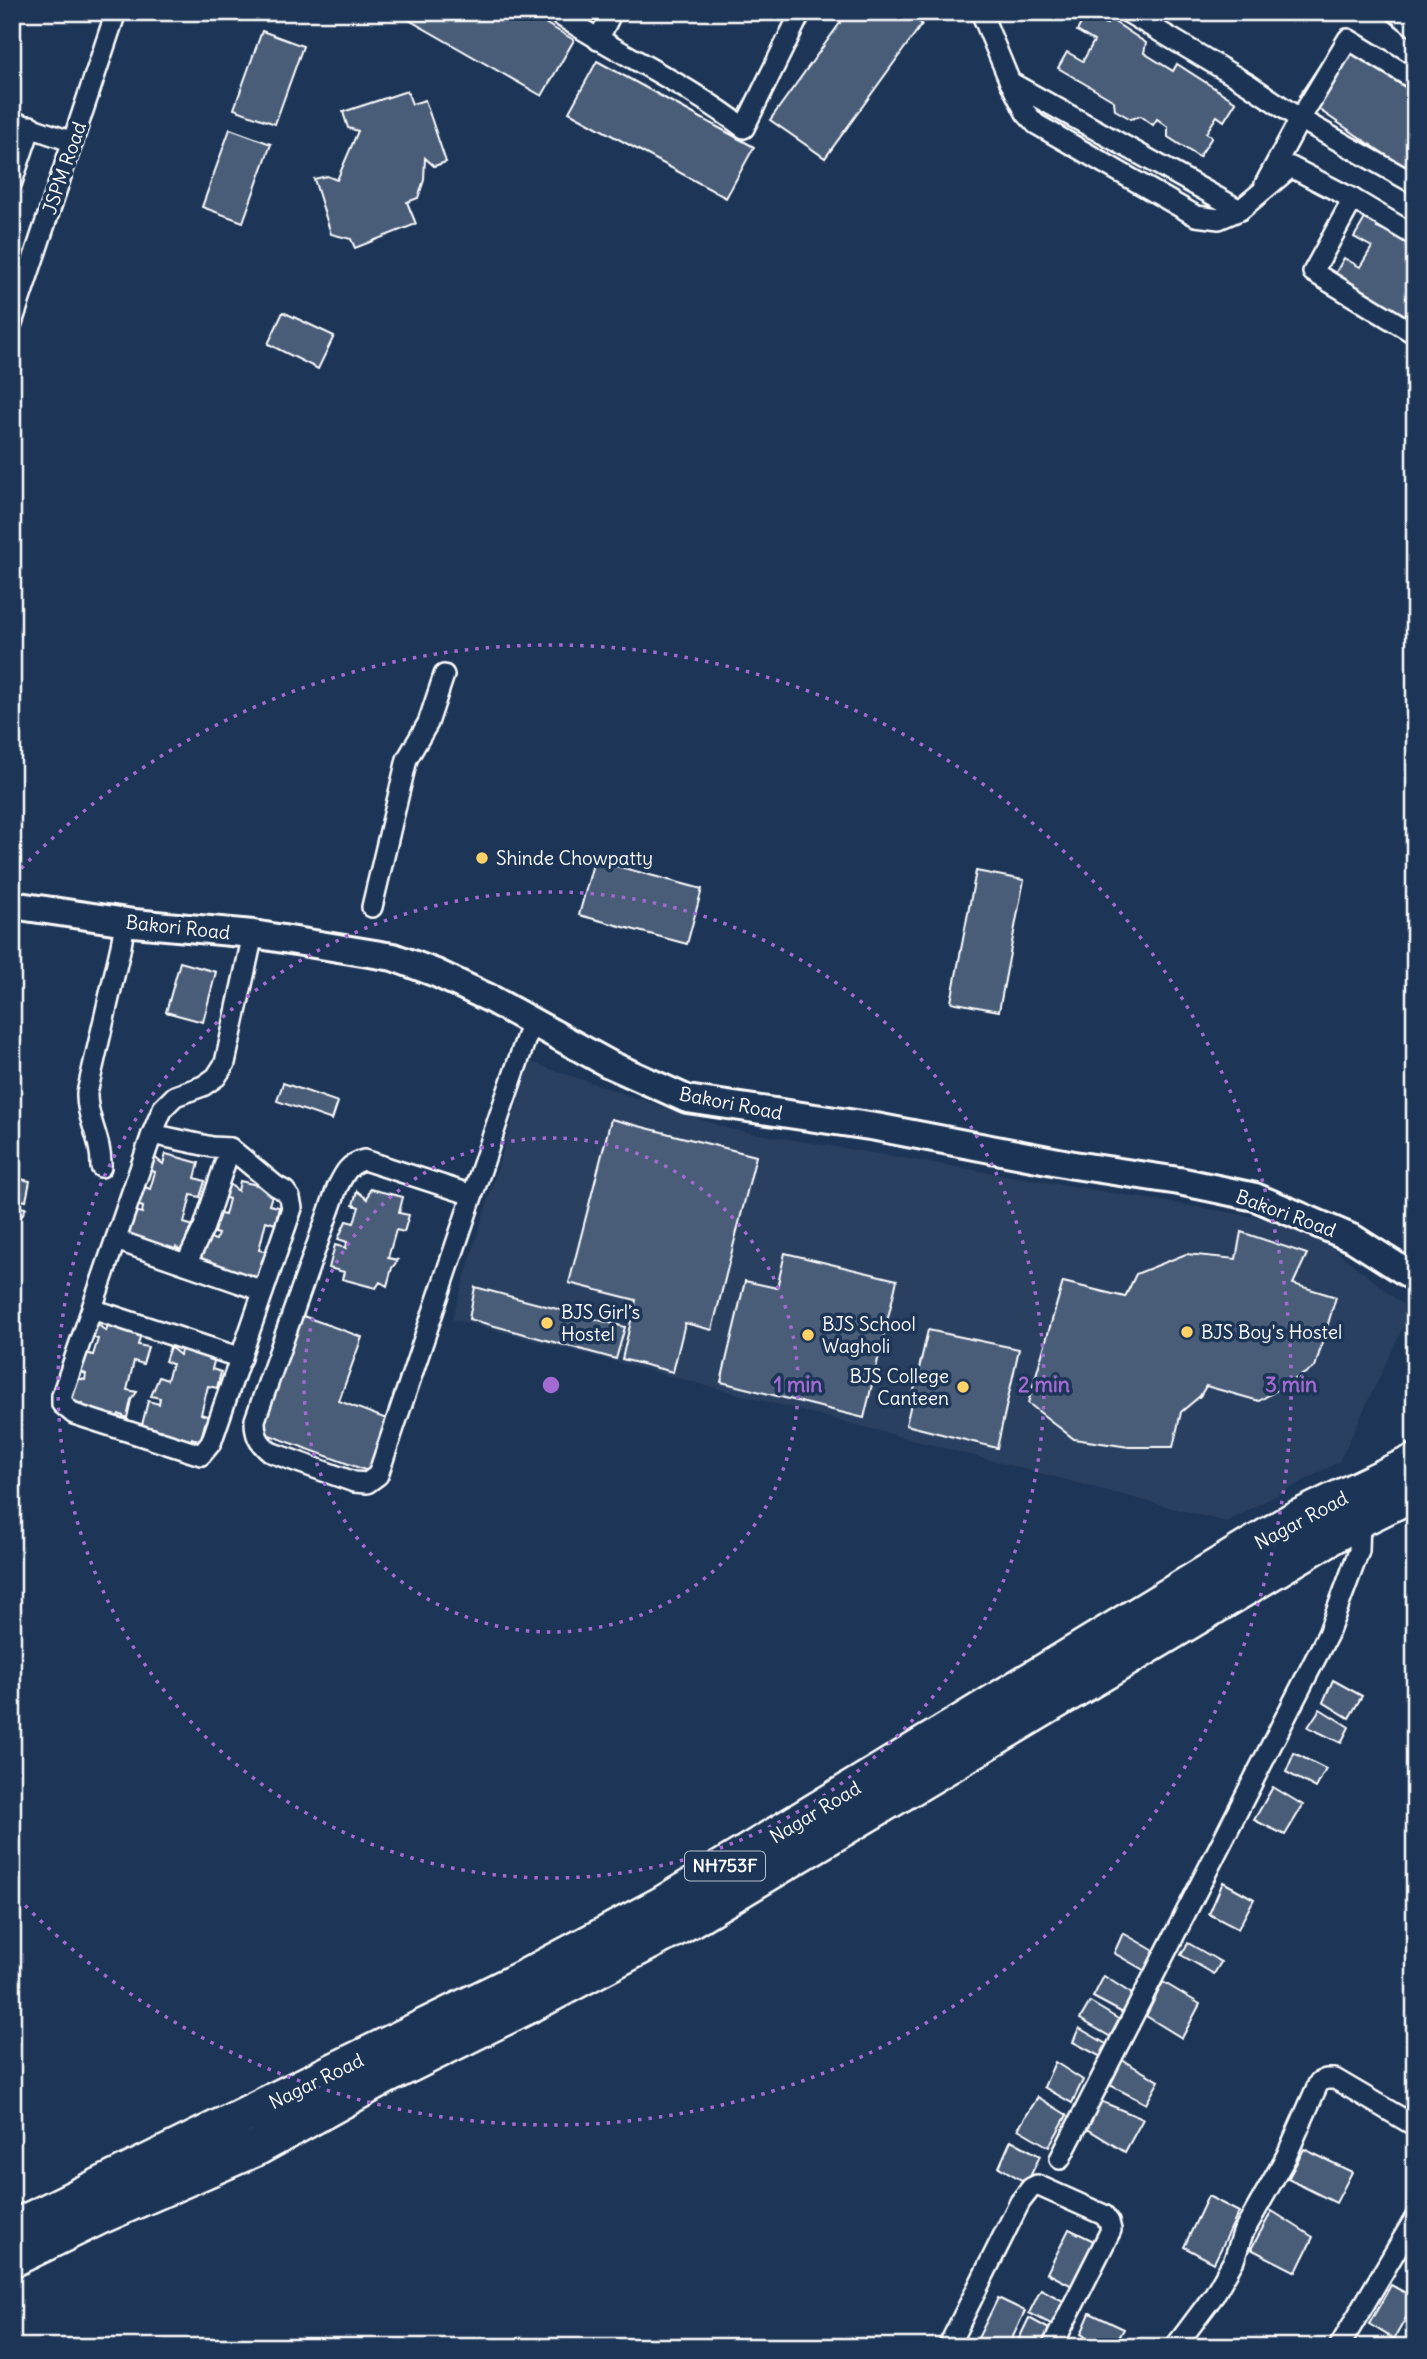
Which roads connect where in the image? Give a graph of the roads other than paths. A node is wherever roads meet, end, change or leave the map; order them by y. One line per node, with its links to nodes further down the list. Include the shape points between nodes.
1 (116, 12): 14 (street, JSPM Road)
2 (555, 12): 9 (street)
3 (612, 12): 9 (street)
4 (801, 12): 9 (street, via 744,128 717,106)
5 (981, 12): 11 (street)
6 (1127, 12): 12 (street)
7 (1396, 12): 8 (street)
8 (1415, 27)
9 (597, 40)
10 (1415, 80): 12 (street, via 1348,39)
11 (1010, 82): 19 (street); 19 (street, via 1026,113 1042,128 1196,216 1219,219)
12 (1300, 119): 16 (street); 17 (street)
13 (21, 123): 14 (street); 15 (street)
14 (74, 142): 21 (street, JSPM Road)
15 (12, 182)
16 (1415, 184)
17 (1260, 195): 18 (street, via 1291,167); 19 (street)
18 (1353, 199): 20 (street); 22 (street, via 1313,272)
19 (1240, 210)
20 (1415, 236)
21 (12, 323)
22 (1415, 334)
23 (444, 675): 25 (street, via 428,723 407,759)
24 (12, 905): 26 (street, Bakori Road)
25 (372, 907)
26 (125, 922): 27 (street, Bakori Road); 31 (street, via 87,1093 86,1104 102,1152)
27 (253, 934): 28 (street, Bakori Road, via 393,957 447,978); 29 (street, via 225,1063 203,1086 175,1096 163,1108)
28 (531, 1021): 32 (street); 35 (street, Bakori Road, via 609,1064 687,1099 876,1127 1255,1197 1354,1239)
29 (152, 1134): 30 (street); 33 (street)
30 (230, 1148): 34 (street, via 204,1227); 36 (street, via 290,1198 292,1208)
31 (101, 1167)
32 (472, 1195): 32 (street, via 378,1475 368,1483 354,1482 270,1452 260,1444 255,1420 345,1172 364,1160)
33 (116, 1240): 34 (street); 37 (street)
34 (186, 1264): 36 (street)
35 (1415, 1278)
36 (263, 1291): 38 (street)
37 (92, 1310): 38 (street); 38 (street, via 62,1404 74,1414 191,1453 201,1455 211,1443)
38 (241, 1358)
39 (1415, 1462): 45 (highway, Nagar Road / NH753F, via 1294,1520 661,1905 503,1988)
40 (1415, 1492): 41 (highway, Nagar Road / NH753F)
41 (1360, 1519): 43 (street, via 1359,1551 1328,1634); 46 (highway, Nagar Road / NH753F, via 676,1928 258,2147)
42 (1415, 2126): 49 (street, via 1335,2079 1319,2082 1286,2157 1243,2233 1234,2260)
43 (1060, 2159)
44 (1415, 2218): 50 (street)
45 (12, 2229)
46 (12, 2259)
47 (948, 2347): 48 (street, via 1020,2202 1037,2185 1104,2215 1111,2230)
48 (1052, 2347)
49 (1175, 2347)
50 (1339, 2347)

